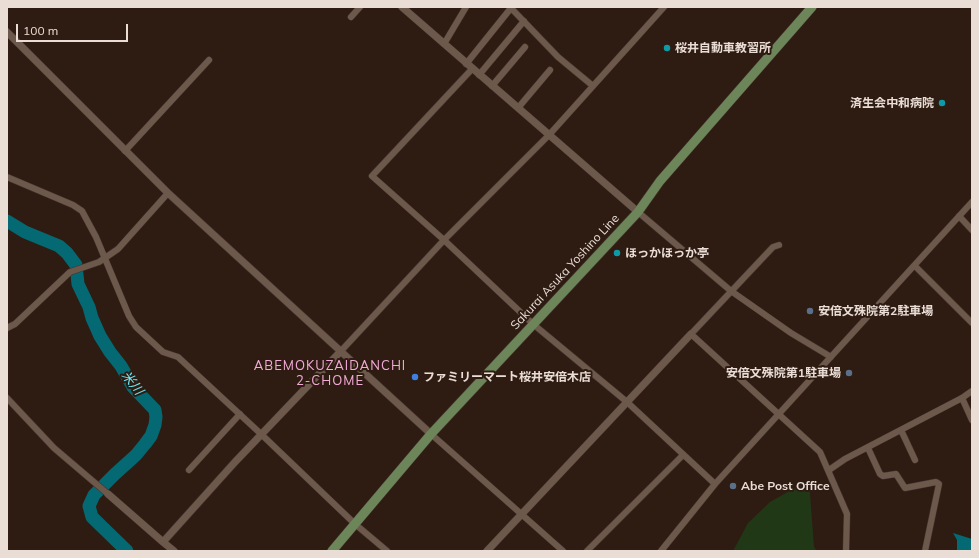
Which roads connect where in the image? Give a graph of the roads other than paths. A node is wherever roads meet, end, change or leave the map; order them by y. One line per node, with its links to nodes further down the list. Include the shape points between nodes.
1 (360, 7): 7 (street)
2 (402, 7): 10 (street)
3 (511, 7): 8 (street); 13 (street)
4 (664, 7): 18 (street)
5 (812, 7): 25 (main road, Sakurai Asuka Yoshino Line, via 660,181)
6 (464, 8): 10 (street)
7 (351, 17)
8 (524, 21): 16 (street); 18 (street, via 558,57)
9 (7, 32): 21 (street)
10 (444, 44): 13 (street)
11 (525, 47): 17 (street)
12 (209, 60): 21 (street)
13 (466, 64): 14 (street)
14 (472, 69): 16 (street); 28 (street, via 372,176)
15 (550, 70): 19 (street)
16 (479, 75): 17 (street)
17 (492, 86): 19 (street)
18 (593, 86): 20 (street)
19 (518, 108): 20 (street)
20 (549, 134): 25 (street); 28 (street)
21 (125, 151): 23 (street)
22 (7, 177): 30 (street, via 73,205 82,212)
23 (168, 193): 30 (street, via 118,249); 37 (street)
24 (972, 202): 26 (street)
25 (638, 212): 32 (street); 34 (main road, Sakurai Asuka Yoshino Line)
26 (959, 216): 27 (street); 31 (street)
27 (972, 230)
28 (444, 240): 34 (street); 37 (street)
29 (779, 245): 32 (street, via 773,247)
30 (105, 258): 35 (street, via 70,272 15,324); 43 (street, via 128,316 136,327 163,352 178,357)
31 (915, 266): 33 (street); 38 (street)
32 (731, 291): 36 (street); 38 (street, via 790,333)
33 (972, 323)
34 (533, 324): 42 (street); 48 (main road, Sakurai Asuka Yoshino Line)
35 (7, 328)
36 (691, 334): 42 (street); 44 (street)
37 (341, 351): 47 (street); 48 (street)
38 (831, 357): 44 (street)
39 (972, 390): 41 (street)
40 (7, 398): 55 (street, via 54,448)
41 (962, 398): 45 (street); 46 (street)
42 (627, 402): 50 (street); 56 (street)
43 (240, 414): 47 (street); 52 (street)
44 (778, 415): 53 (street, via 820,452); 54 (street)
45 (972, 420)
46 (901, 430): 49 (street); 51 (street)
47 (261, 434): 57 (street); 58 (street)
48 (431, 434): 56 (street); 57 (main road, Sakurai Asuka Yoshino Line)
49 (868, 448): 53 (street); 68 (street, via 880,474 897,475 904,488 936,482 939,484)
50 (683, 455): 54 (street); 65 (street)
51 (915, 460)
52 (189, 470)
53 (829, 470): 67 (street, via 846,514)
54 (715, 484): 66 (street)
55 (108, 494): 58 (street)
56 (523, 514): 63 (street); 64 (street)
57 (355, 524): 61 (main road, Sakurai Asuka Yoshino Line); 62 (street)
58 (163, 542): 59 (street); 60 (street)
59 (166, 551)
60 (174, 551)
61 (332, 551)
62 (387, 551)
63 (487, 551)
64 (564, 551)
65 (587, 551)
66 (660, 551)
67 (846, 551)
68 (924, 551)

